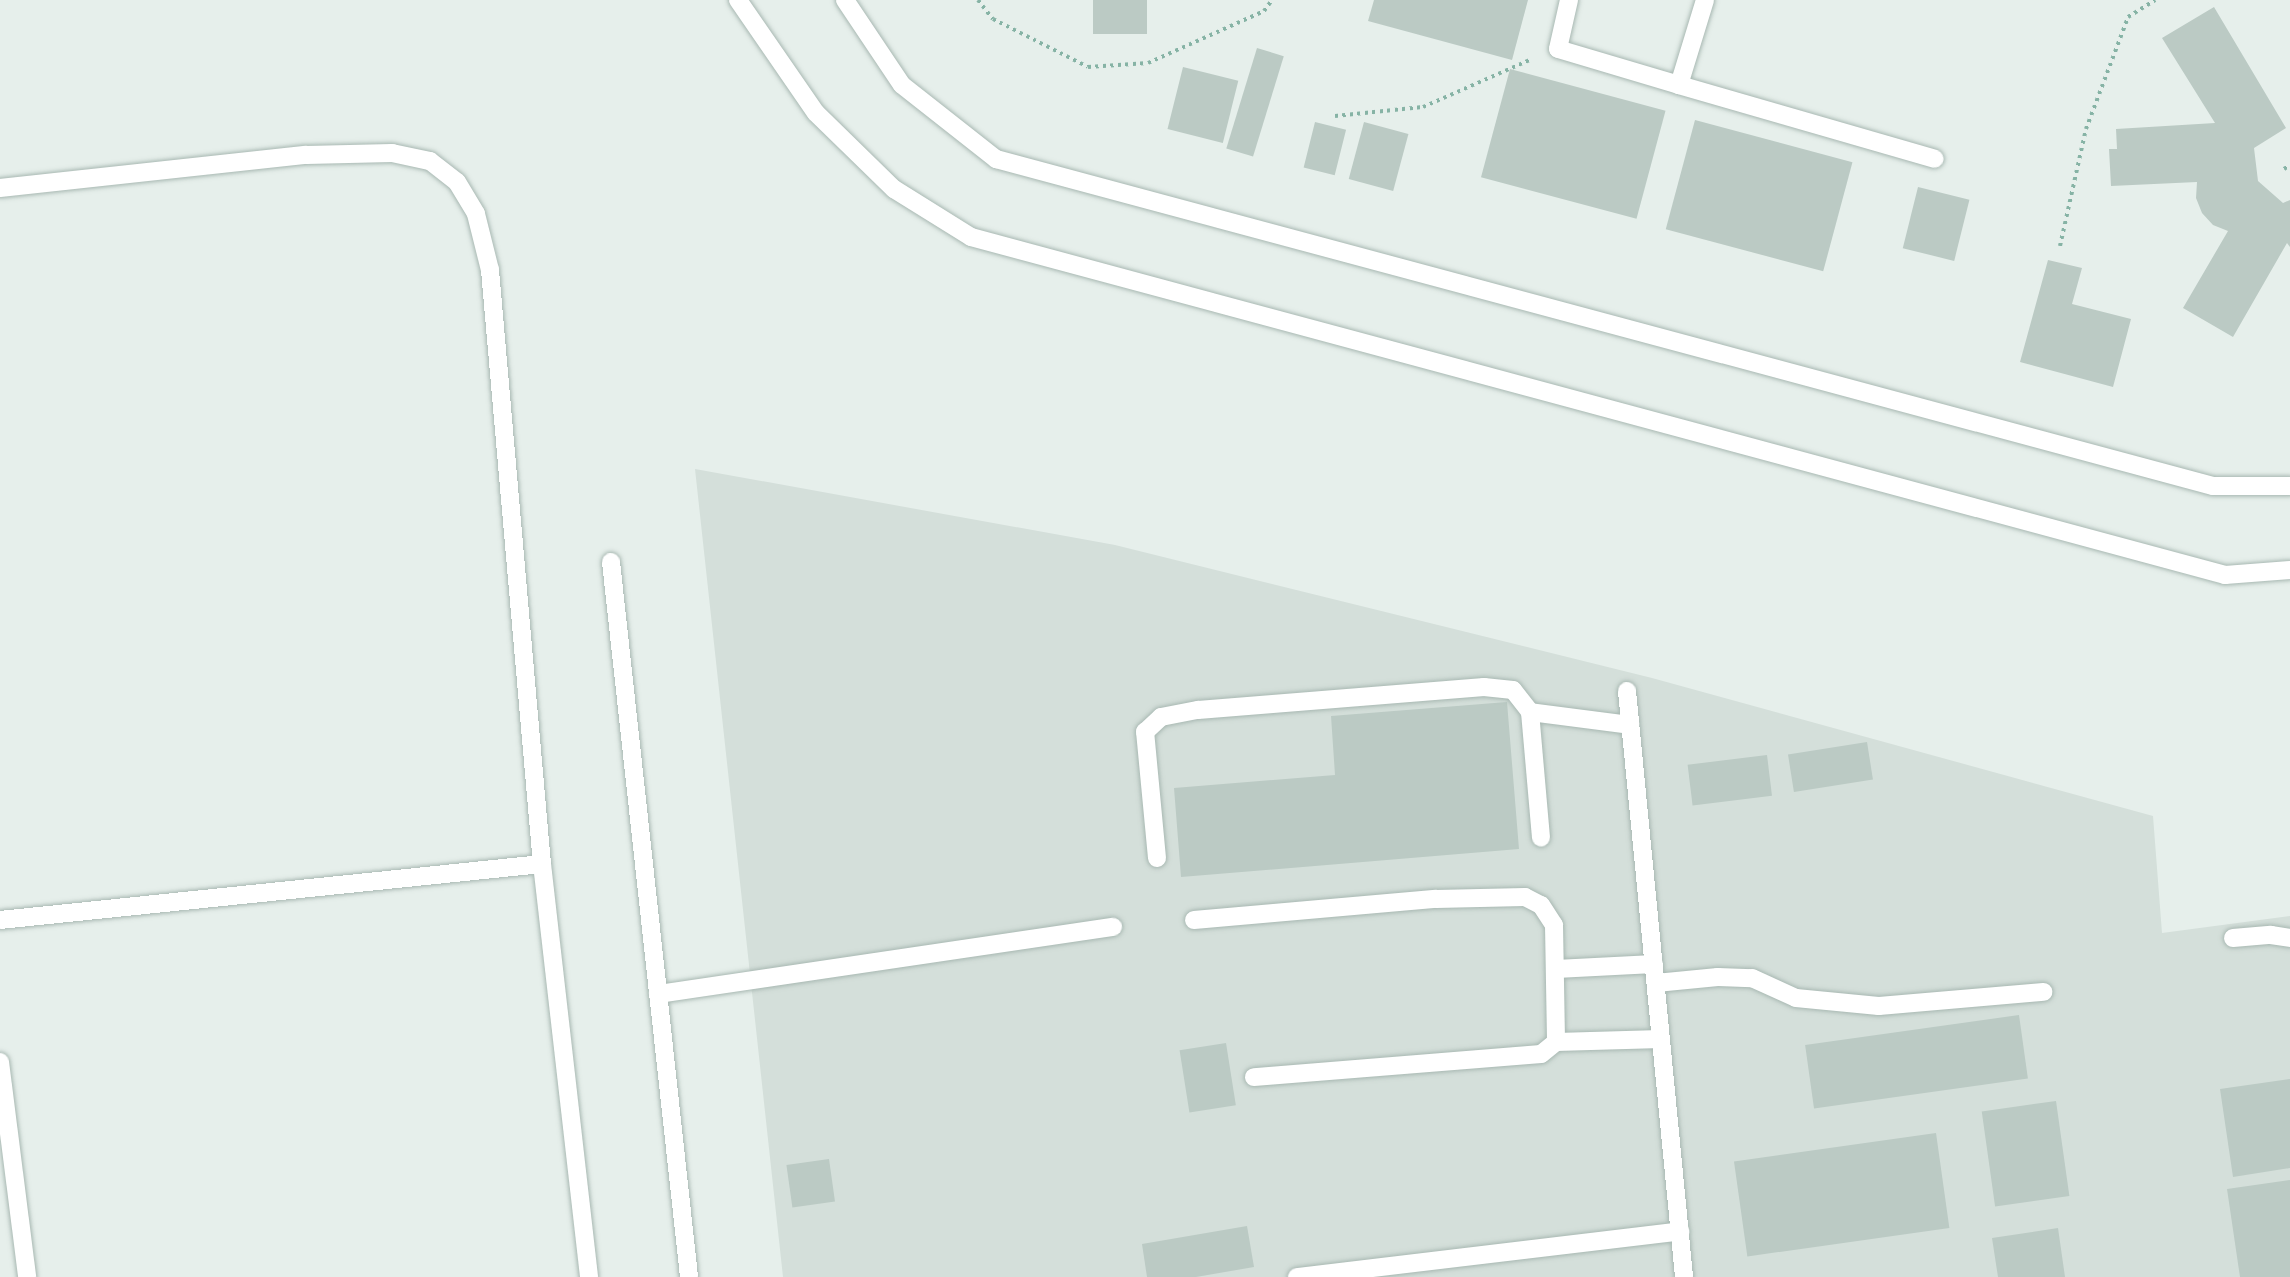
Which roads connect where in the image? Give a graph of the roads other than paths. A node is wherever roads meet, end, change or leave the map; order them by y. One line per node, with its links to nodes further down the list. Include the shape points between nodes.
1 (738, 0): 10 (street, via 816,113 894,189 971,237 2225,575)
2 (845, 0): 8 (street, via 902,85 996,159 2213,486)
3 (1569, 0): 5 (street, via 1558,49)
4 (1705, 0): 5 (street)
5 (1679, 85): 6 (street)
6 (1935, 159)
7 (0, 188): 16 (street, via 306,155 392,153 430,161 457,182 476,213 490,270)
8 (2290, 486)
9 (611, 562): 26 (street)
10 (2290, 570)
11 (1627, 691): 13 (street)
12 (1530, 712): 13 (street); 14 (street); 15 (street, via 1513,690 1485,687 1198,710 1161,717 1145,732)
13 (1630, 725): 22 (street)
14 (1541, 838)
15 (1157, 858)
16 (542, 864): 17 (street); 33 (street)
17 (0, 920)
18 (1194, 920): 23 (street, via 1436,899 1525,897 1541,905 1554,925)
19 (1113, 927): 26 (street)
20 (2233, 938): 21 (street, via 2271,935)
21 (2290, 939)
22 (1654, 964): 23 (street); 24 (street)
23 (1556, 969): 28 (street)
24 (1656, 983): 25 (street, via 1752,978 1796,998 1879,1006); 27 (street)
25 (2043, 992)
26 (658, 994): 34 (street)
27 (1661, 1040): 28 (street); 31 (street)
28 (1556, 1042): 30 (street, via 1541,1054 1522,1057)
29 (0, 1062): 32 (street)
30 (1254, 1077)
31 (1680, 1231): 35 (street); 36 (street)
32 (27, 1277)
33 (589, 1277)
34 (689, 1277)
35 (1297, 1277)
36 (1684, 1277)

